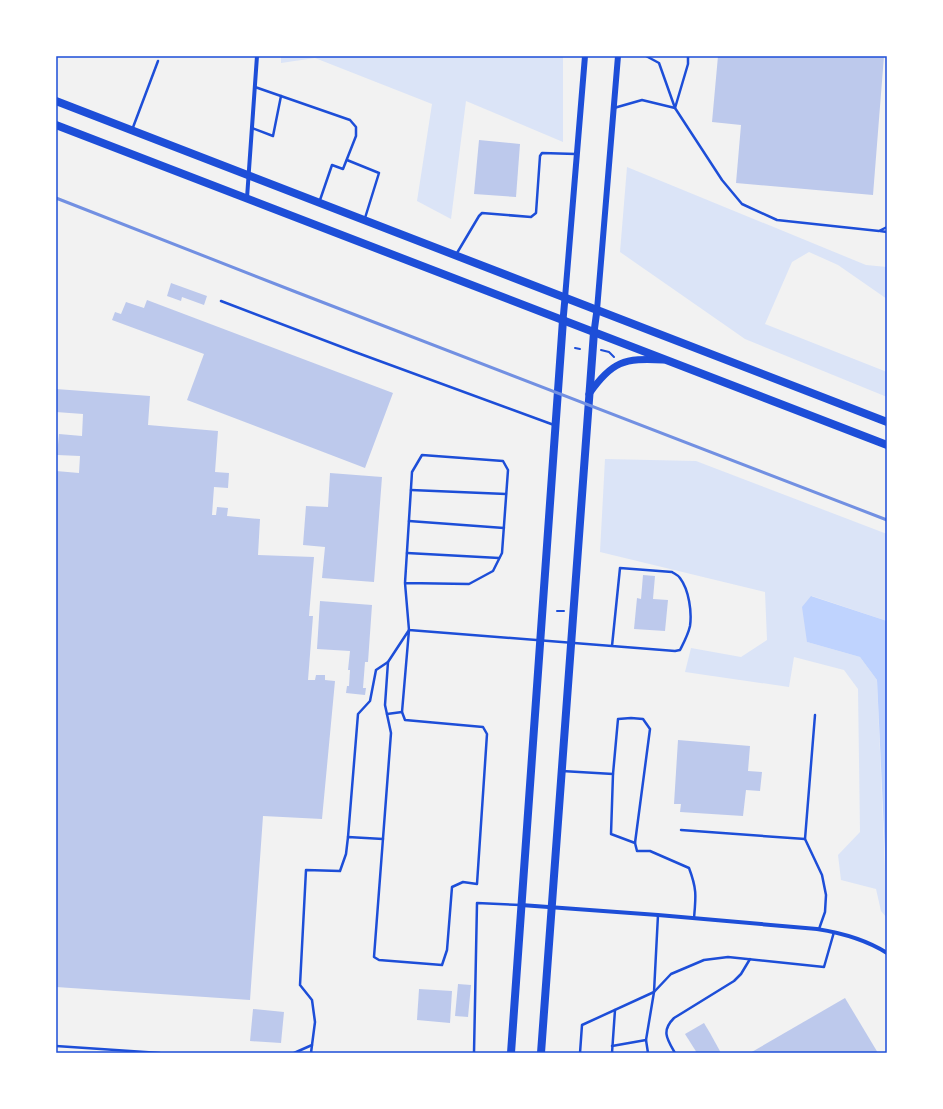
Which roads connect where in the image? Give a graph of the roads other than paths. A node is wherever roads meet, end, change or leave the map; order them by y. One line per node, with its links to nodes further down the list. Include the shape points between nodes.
1 (257, 56): 7 (street)
2 (586, 56): 15 (street)
3 (618, 56): 10 (street)
4 (646, 56): 11 (lane, via 659,63)
5 (688, 56): 11 (lane)
6 (158, 61): 14 (lane)
7 (255, 87): 8 (lane); 13 (street)
8 (281, 96): 13 (lane, via 273,136); 16 (lane, via 350,120 356,127 356,136)
9 (56, 101): 14 (main road)
10 (614, 108): 11 (lane, via 642,100); 27 (street)
11 (675, 108): 22 (lane, via 722,180 742,204 777,220)
12 (56, 124): 18 (main road)
13 (252, 128): 17 (street)
14 (132, 130): 17 (main road)
15 (577, 154): 24 (lane, via 542,153 534,216 482,213); 25 (street)
16 (347, 160): 19 (lane, via 343,169 332,166); 20 (lane, via 379,173)
17 (249, 175): 18 (street); 19 (main road)
18 (247, 198): 28 (main road)
19 (319, 203): 20 (main road)
20 (365, 220): 24 (main road)
21 (887, 227): 22 (lane)
22 (879, 231): 23 (lane)
23 (887, 232)
24 (455, 255): 25 (main road)
25 (565, 298): 27 (main road); 28 (main road)
26 (220, 301): 33 (lane)
27 (597, 310): 29 (main road); 32 (main road)
28 (564, 320): 29 (main road); 33 (main road)
29 (594, 332): 30 (main road); 31 (main road)
30 (669, 361): 31 (main road, via 640,359 621,363 601,378); 34 (main road)
31 (589, 394): 44 (main road)
32 (887, 422)
33 (557, 426): 43 (main road)
34 (887, 445)
35 (411, 490): 36 (lane); 36 (lane, via 412,472 422,455 503,461 508,470); 37 (lane)
36 (506, 494): 38 (lane)
37 (409, 521): 38 (lane); 39 (lane)
38 (504, 528): 40 (lane, via 502,553)
39 (407, 552): 40 (lane); 41 (lane)
40 (499, 558): 41 (lane, via 493,571 469,584)
41 (405, 583): 42 (lane)
42 (409, 630): 43 (lane); 46 (lane); 47 (lane)
43 (541, 641): 44 (lane); 57 (main road)
44 (571, 644): 45 (lane); 50 (main road)
45 (612, 646): 45 (lane, via 620,568 672,572 680,576 686,589 690,611 690,626 680,650)
46 (388, 662): 48 (lane, via 384,705); 53 (lane, via 376,670 370,701 358,714)
47 (402, 712): 48 (lane); 54 (lane, via 405,720 484,727 487,734 477,884 463,882 452,887 447,950 442,965 379,960 374,957)
48 (387, 714): 54 (lane, via 391,733)
49 (815, 716): 55 (lane)
50 (562, 771): 51 (lane); 58 (main road)
51 (613, 774): 56 (lane, via 611,834); 56 (lane, via 618,719 643,719 650,729)
52 (681, 830): 55 (lane)
53 (348, 838): 54 (lane); 68 (lane, via 340,871 306,870 300,985 312,1000 315,1022)
54 (383, 838)
55 (805, 839): 61 (lane, via 822,876 826,895 825,912)
56 (635, 843): 60 (lane, via 637,851 650,852 689,868 696,894)
57 (521, 905): 58 (street); 75 (lane, via 477,903); 76 (main road)
58 (552, 907): 59 (street); 77 (main road)
59 (658, 915): 60 (street); 65 (lane)
60 (694, 918): 61 (street)
61 (819, 929): 62 (street)
62 (834, 932): 63 (street, via 857,938); 64 (lane, via 824,967)
63 (887, 953)
64 (750, 959): 65 (lane, via 728,957 704,960 671,974); 81 (lane, via 734,981 668,1023 666,1033)
65 (654, 992): 66 (lane); 67 (lane)
66 (615, 1010): 70 (lane); 78 (lane, via 582,1025)
67 (646, 1040): 70 (lane); 80 (lane)
68 (312, 1045): 73 (lane); 74 (lane)
69 (56, 1046): 71 (lane)
70 (612, 1046): 79 (lane)
71 (120, 1052): 72 (lane)
72 (160, 1053)
73 (294, 1053)
74 (311, 1053)
75 (474, 1053)
76 (511, 1053)
77 (541, 1053)
78 (580, 1053)
79 (612, 1053)
80 (648, 1053)
81 (675, 1053)

